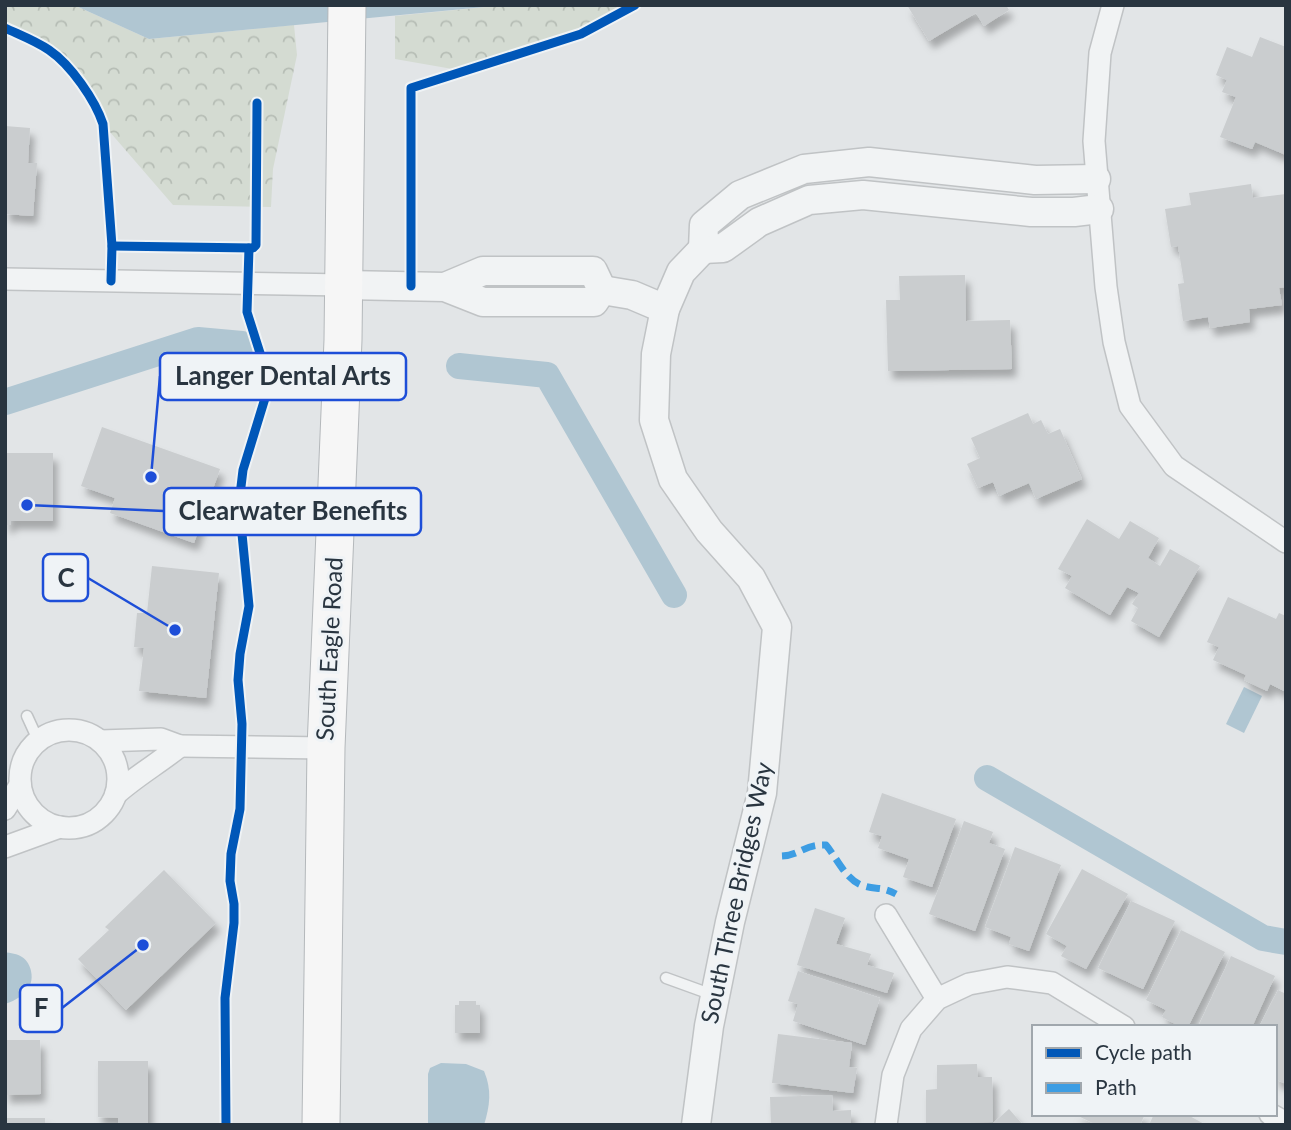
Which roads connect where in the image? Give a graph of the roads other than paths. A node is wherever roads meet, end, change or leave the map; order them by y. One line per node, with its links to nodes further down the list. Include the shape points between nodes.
1 (347, 5): 9 (highway, South Eagle Road)
2 (1112, 5): 4 (street, via 1100,53 1093,127)
3 (884, 163): 4 (street, South Three Bridges Way, via 1035,180); 5 (street); 7 (street, South Three Bridges Way, via 804,169 740,195 704,225)
4 (1096, 179): 6 (street)
5 (880, 197): 6 (street, via 1031,212); 7 (street, via 809,200 759,222 723,248)
6 (1099, 209): 11 (street, via 1114,342 1130,406 1174,466)
7 (703, 249): 10 (street, South Three Bridges Way, via 681,272)
8 (5, 279): 9 (street)
9 (345, 285): 10 (street, via 445,287 482,302 594,302 602,290 632,295); 16 (highway, South Eagle Road)
10 (665, 309): 24 (street, South Three Bridges Way, via 656,354 654,420 673,479 709,531 751,578 777,627 762,793)
11 (1286, 542)
12 (27, 716): 13 (lane)
13 (38, 740): 14 (street, via 76,730); 17 (street, via 23,760)
14 (101, 741): 15 (street, via 161,738); 18 (street, via 116,766)
15 (180, 746): 16 (street); 18 (street)
16 (326, 748): 27 (highway, South Eagle Road)
17 (20, 785): 19 (street); 20 (street, via 37,817)
18 (116, 794): 20 (street, via 94,821)
19 (5, 809)
20 (60, 827): 21 (street)
21 (5, 847)
22 (887, 915): 25 (street)
23 (666, 978): 24 (lane)
24 (716, 996): 28 (street, South Three Bridges Way)
25 (937, 999): 26 (street, via 969,984 1007,977 1052,983); 29 (street, via 911,1028 893,1075)
26 (1121, 1025)
27 (321, 1125)
28 (696, 1125)
29 (886, 1125)

